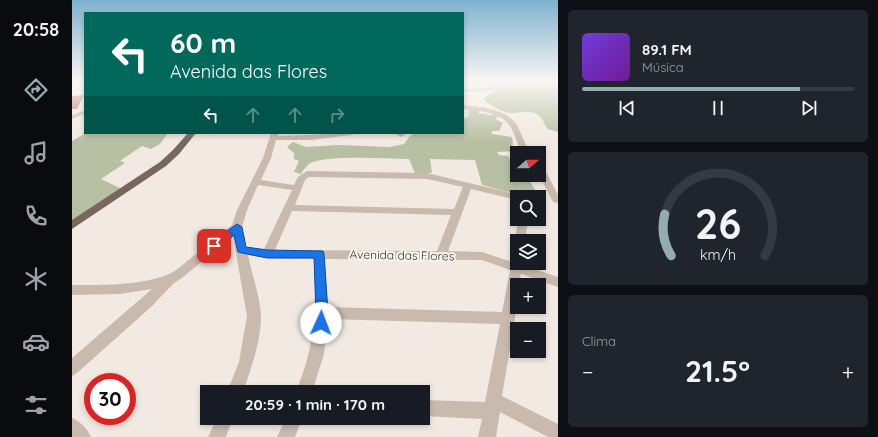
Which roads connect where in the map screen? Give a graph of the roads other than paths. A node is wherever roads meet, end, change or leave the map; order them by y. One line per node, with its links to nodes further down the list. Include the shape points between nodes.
1 (464, 107): 7 (street, via 504,116 512,124)
2 (84, 112): 3 (street)
3 (72, 117)
4 (191, 134): 16 (main road, via 163,164)
5 (341, 134): 6 (street, via 312,138)
6 (274, 136): 9 (street, via 268,158)
7 (523, 146)
8 (546, 180): 13 (street)
9 (256, 182): 11 (street); 17 (street, via 242,210)
10 (468, 185): 11 (street, via 426,176 308,173 303,176); 12 (street); 15 (street)
11 (297, 188): 14 (street)
12 (510, 195)
13 (558, 200)
14 (289, 208): 15 (street); 19 (street)
15 (458, 212): 21 (street)
16 (72, 225)
17 (237, 227): 18 (street); 25 (street)
18 (242, 250): 19 (street, Avenida das Flores); 33 (street, via 254,316 246,362)
19 (267, 254): 20 (street, Avenida das Flores)
20 (319, 254): 21 (street, Avenida das Flores); 30 (street)
21 (441, 255): 22 (street, Avenida das Flores, via 482,256)
22 (510, 264)
23 (516, 270): 31 (street)
24 (527, 270): 26 (street, Avenida das Flores)
25 (169, 280): 27 (street); 29 (street)
26 (558, 282)
27 (134, 288): 28 (street); 29 (street)
28 (72, 290)
29 (147, 302): 32 (street)
30 (322, 313): 31 (street); 34 (street, via 316,356)
31 (508, 318): 35 (street)
32 (72, 368)
33 (238, 385)
34 (306, 385)
35 (493, 405): 36 (street); 40 (street); 44 (street)
36 (430, 408)
37 (222, 425): 42 (street)
38 (291, 425): 43 (street)
39 (72, 427): 41 (street)
40 (558, 433)
41 (82, 437)
42 (217, 437)
43 (286, 437)
44 (487, 437)

